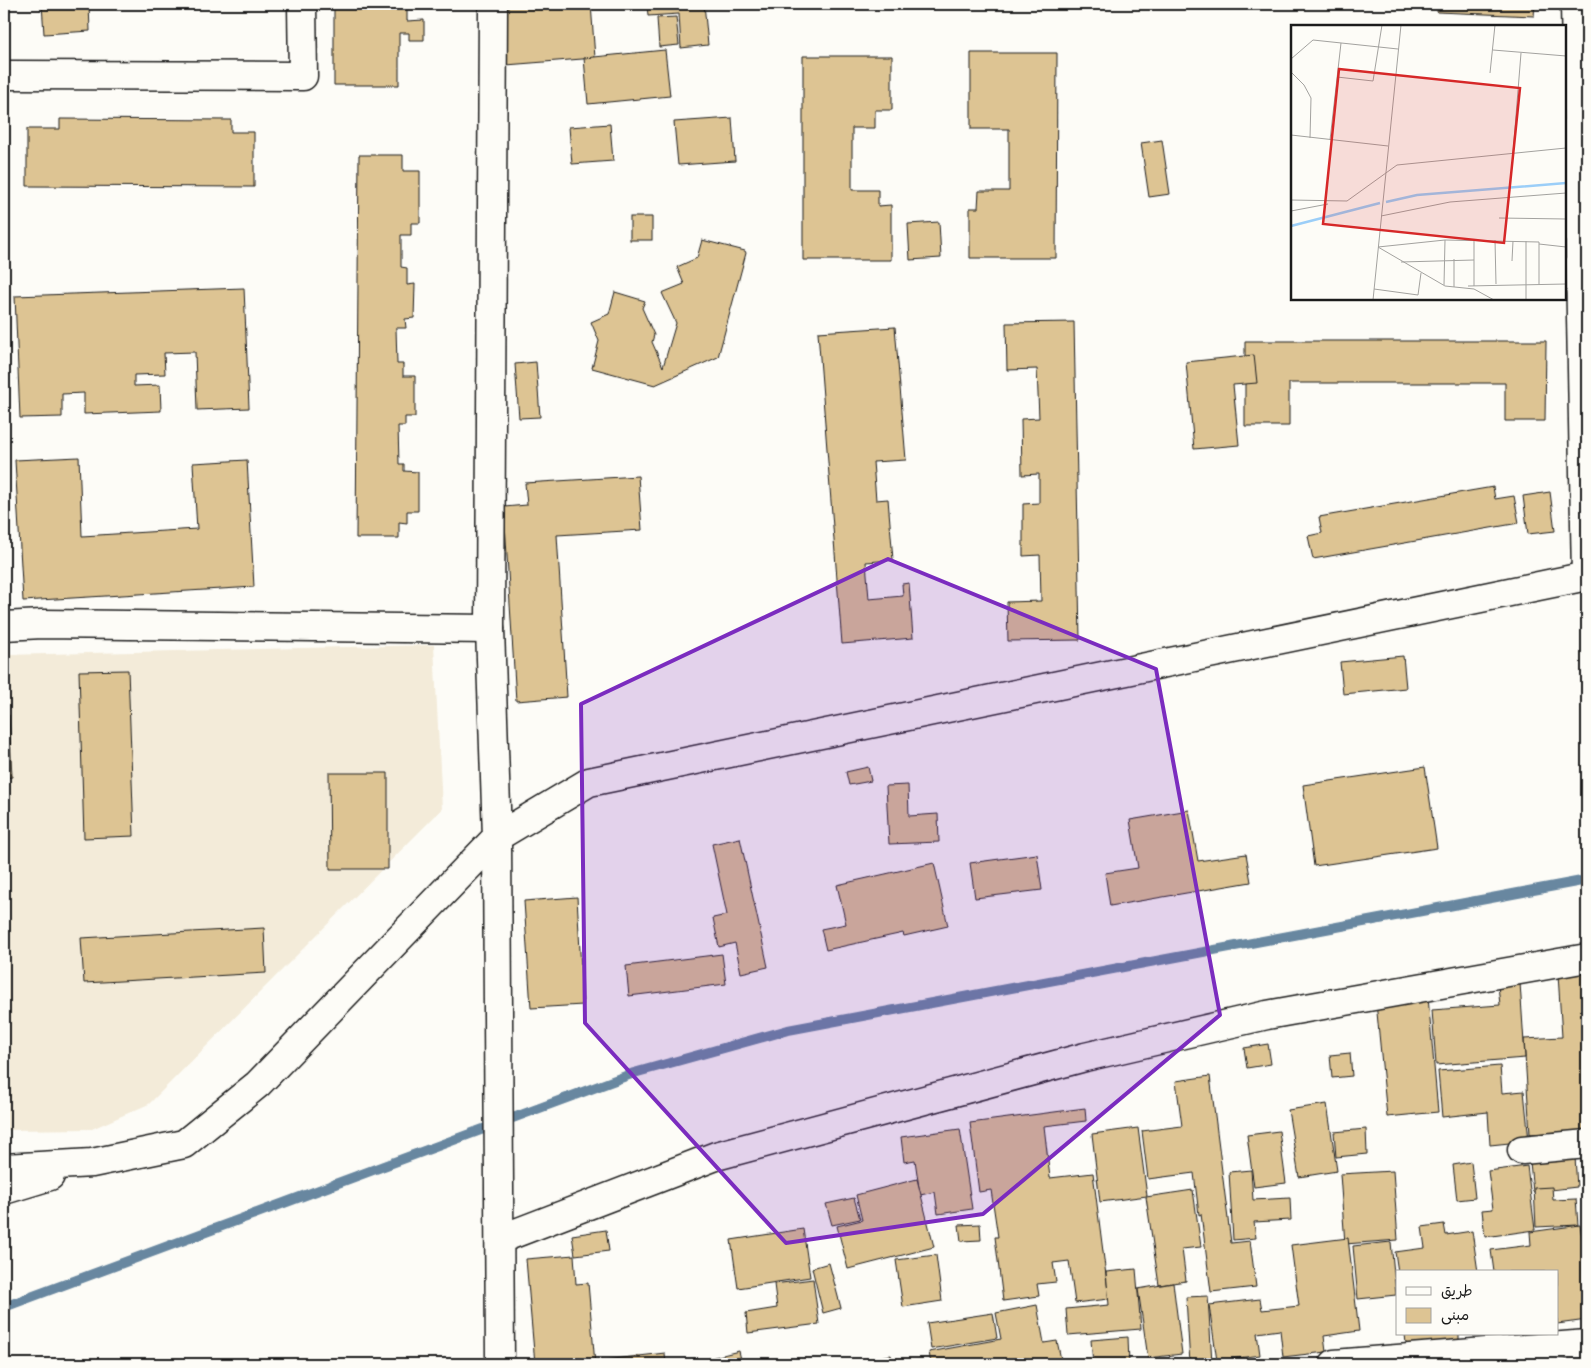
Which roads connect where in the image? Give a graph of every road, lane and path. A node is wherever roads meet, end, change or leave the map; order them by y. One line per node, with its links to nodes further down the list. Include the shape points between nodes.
1 (302, 4): 4 (street, via 303,76)
2 (493, 4): 7 (street)
3 (1575, 4): 5 (street)
4 (4, 75)
5 (1587, 576): 8 (street, via 589,782)
6 (4, 626): 7 (street)
7 (490, 629): 8 (street)
8 (497, 837): 12 (street, via 258,1084 214,1120 184,1144); 15 (street)
9 (1587, 958): 15 (street, via 1267,1015 1085,1057 716,1156)
10 (1587, 1144): 11 (street)
11 (1522, 1150)
12 (92, 1163): 13 (street); 14 (street)
13 (4, 1168)
14 (4, 1190)
15 (500, 1239): 18 (street)
16 (1587, 1344): 17 (street)
17 (1515, 1357): 19 (street)
18 (500, 1364)
19 (1334, 1364)

